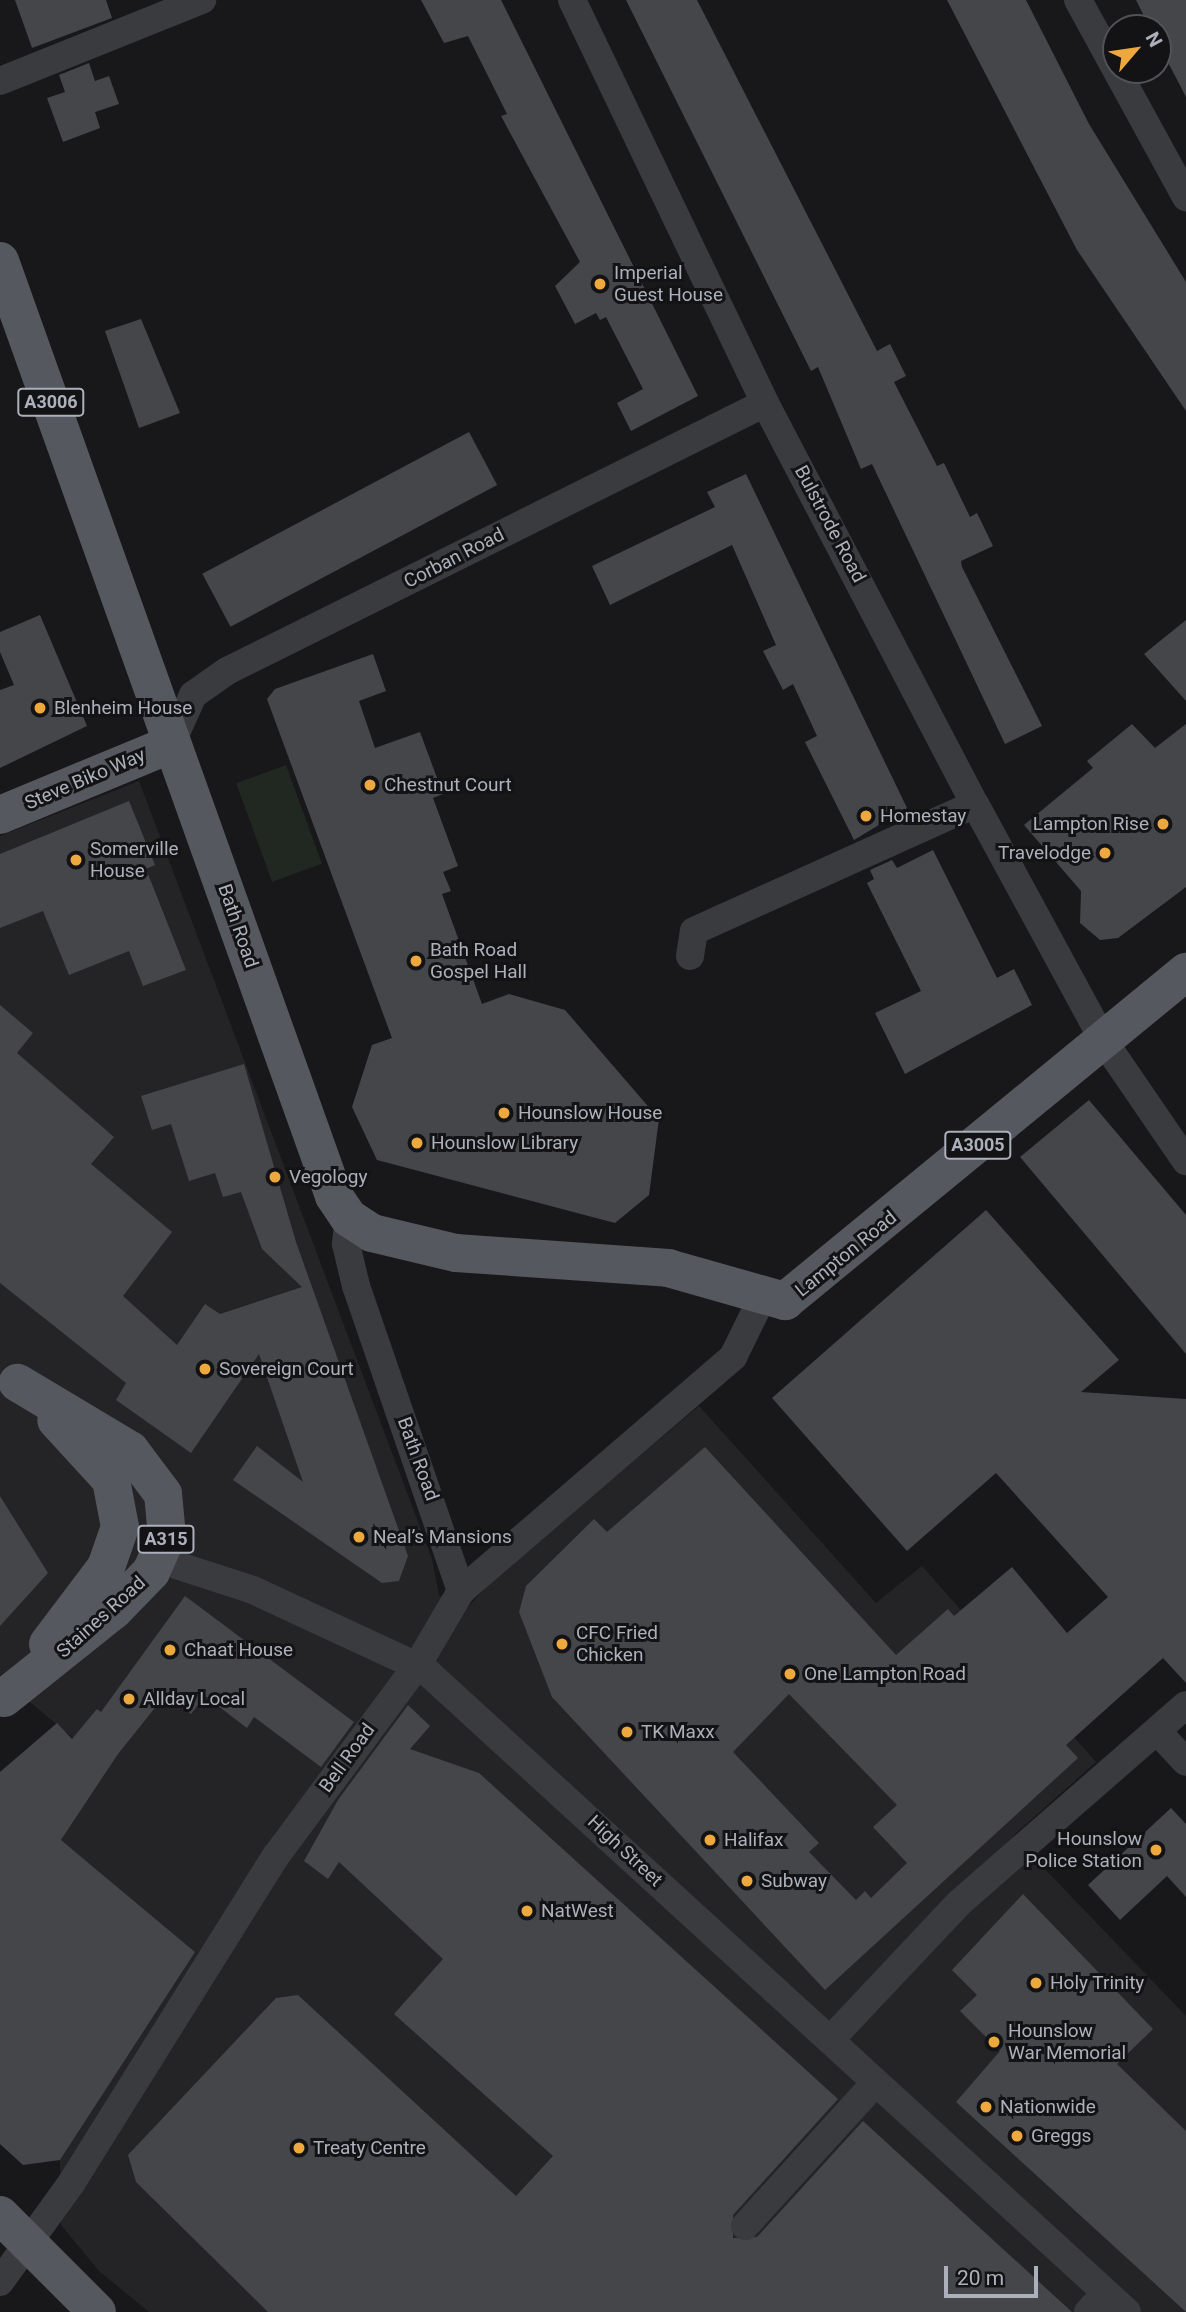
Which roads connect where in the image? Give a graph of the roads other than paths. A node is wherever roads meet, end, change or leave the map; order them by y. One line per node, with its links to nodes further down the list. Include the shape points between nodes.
1 (202, 0): 4 (street)
2 (572, 0): 9 (street, Bulstrode Road)
3 (1078, 0): 7 (street)
4 (149, 25): 5 (street, via 141,40); 6 (street)
5 (126, 43)
6 (0, 81)
7 (1186, 197)
8 (0, 261): 10 (main road, Bath Road / A3006, via 145,653)
9 (765, 403): 10 (street, Corban Road, via 253,659 193,695); 11 (street, Bulstrode Road)
10 (171, 744): 12 (main road, Steve Biko Way); 16 (main road, Bath Road / A3006)
11 (975, 804): 13 (street, via 694,931); 15 (street, Bulstrode Road)
12 (0, 815)
13 (690, 956)
14 (1186, 972): 15 (main road, Lampton Road / A3005)
15 (1103, 1040): 17 (street, Bulstrode Road); 19 (main road, Lampton Road / A3005, via 798,1296)
16 (289, 1076): 18 (main road, Bath Road / A3005, via 334,1196)
17 (1186, 1161)
18 (349, 1218): 19 (main road, Lampton Road / A3005, via 372,1233 418,1248 668,1268); 22 (street, Bath Road, via 346,1244 356,1286)
19 (762, 1298): 22 (street, Bell Road, via 733,1357 579,1495)
20 (9, 1376): 24 (main road, Staines Road / A315, via 102,1429 150,1470 163,1494 167,1536 151,1572 114,1610)
21 (176, 1564): 23 (street, High Street, via 253,1590)
22 (461, 1591): 23 (street, Bell Road)
23 (418, 1664): 28 (street, High Street); 32 (street, Bell Road, via 276,1856)
24 (2, 1699)
25 (1186, 1705): 26 (street)
26 (1157, 1731): 27 (street); 28 (street, via 959,1903)
27 (1186, 1762)
28 (830, 2040): 29 (street, High Street)
29 (874, 2084): 31 (street); 34 (street, High Street)
30 (0, 2215): 32 (main road)
31 (745, 2226)
32 (29, 2244): 33 (street, Bell Road); 35 (main road)
33 (0, 2282)
34 (1097, 2303): 36 (street, High Street)
35 (97, 2312)
36 (1127, 2312)

